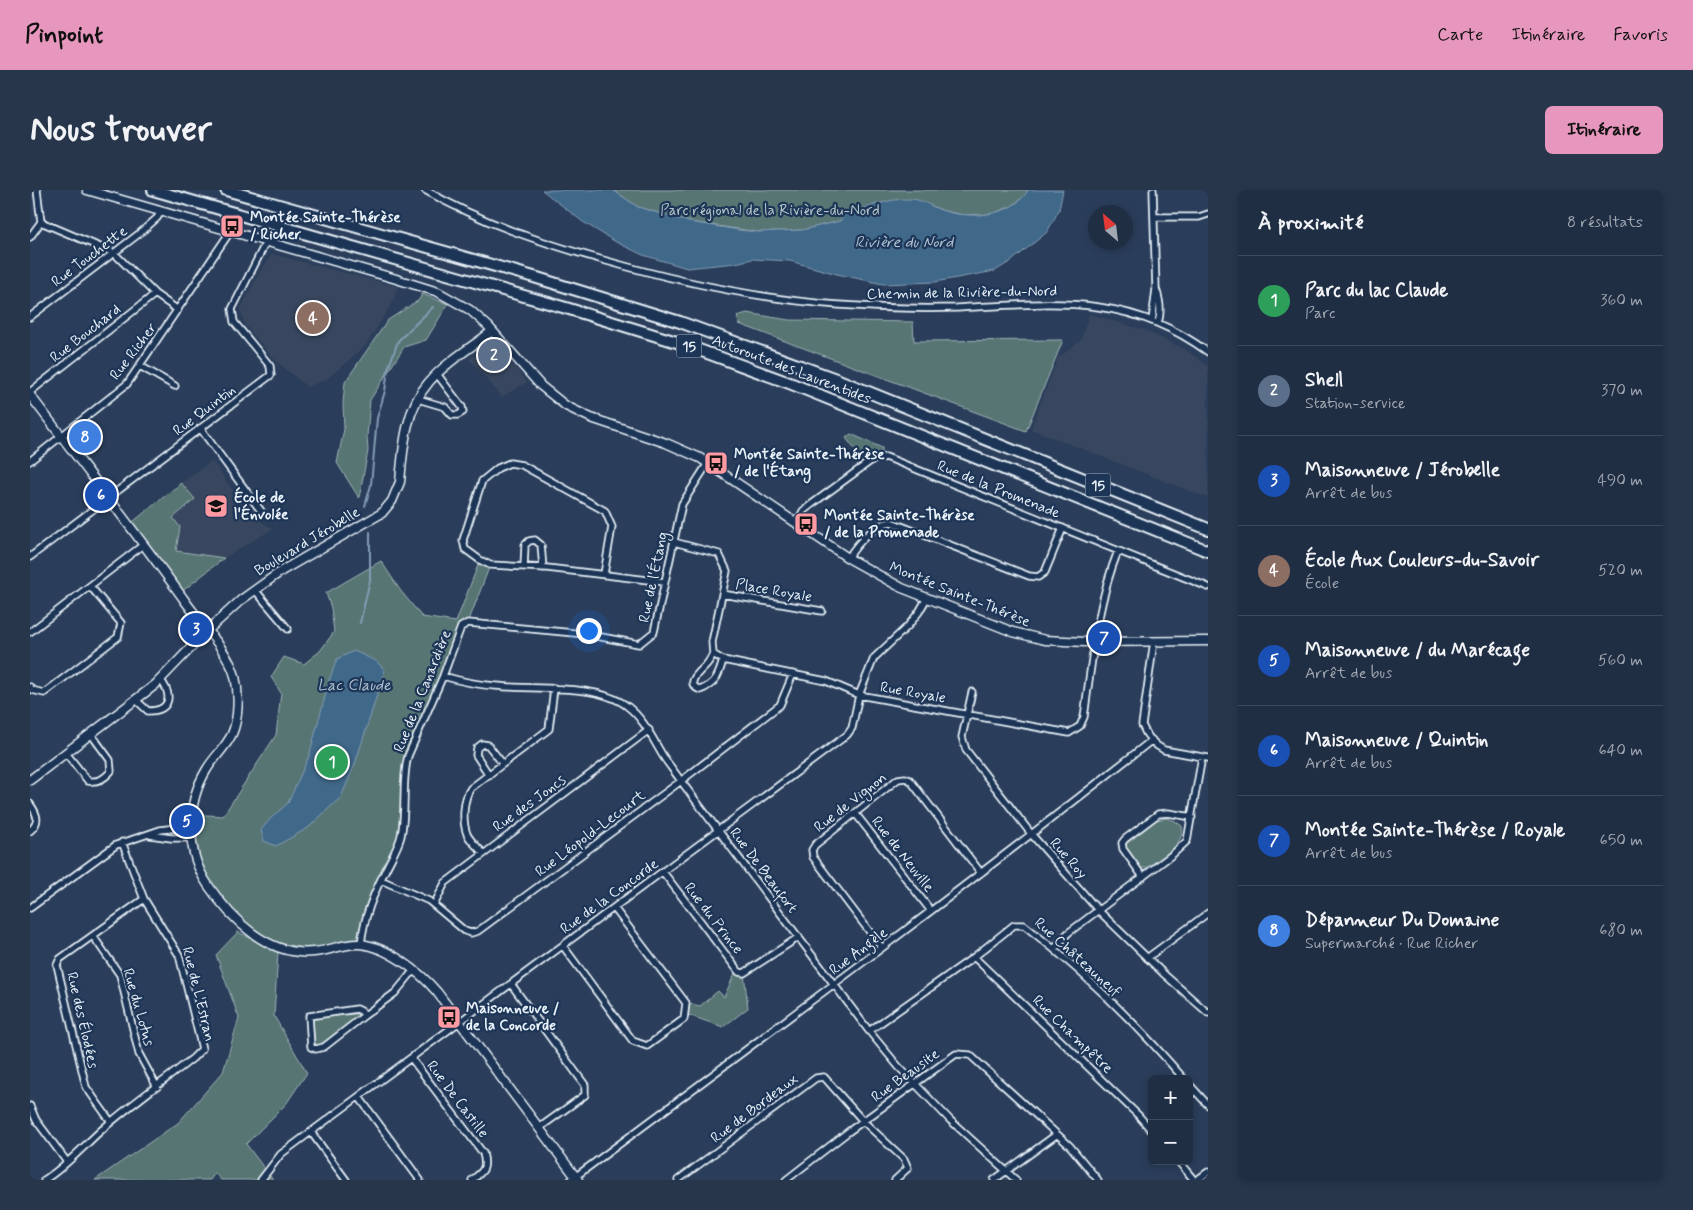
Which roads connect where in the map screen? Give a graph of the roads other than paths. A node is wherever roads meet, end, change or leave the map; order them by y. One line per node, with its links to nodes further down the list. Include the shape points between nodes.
1 (36, 190): 10 (street)
2 (87, 190): 7 (street, Montée Sainte-Thérèse)
3 (153, 190): 37 (highway, Autoroute des Laurentides / 15, via 680,343 792,384)
4 (226, 190): 34 (highway, Autoroute des Laurentides / 15, via 680,322 843,382)
5 (425, 190): 18 (street, Chemin de la Rivière-du-Nord, via 470,215 517,234 658,275 736,293 813,303 893,308 1072,303 1105,307)
6 (1152, 190): 9 (street)
7 (160, 212): 11 (street, Montée Sainte-Thérèse); 14 (street, Rue Touchette, via 146,228)
8 (1208, 214): 9 (street)
9 (1154, 217): 18 (street)
10 (41, 222): 12 (street); 14 (street)
11 (230, 232): 13 (street, Montée Sainte-Thérèse); 16 (street, Rue Richer)
12 (30, 237)
13 (266, 242): 19 (street, Montée Sainte-Thérèse, via 438,292 470,310); 26 (street, Rue Quintin, via 232,309 234,322 270,366 271,375)
14 (114, 253): 15 (street); 17 (street, Rue Touchette)
15 (155, 294): 16 (street); 24 (street, Rue Bouchard)
16 (178, 310): 21 (street, Rue Richer)
17 (30, 317)
18 (1155, 322): 20 (street, Chemin de la Rivière-du-Nord)
19 (492, 331): 22 (street, Boulevard Jérobelle); 29 (street, Montée Sainte-Thérèse, via 541,386 566,406 670,444)
20 (1208, 352)
21 (140, 366): 23 (street); 27 (street, Rue Richer, via 127,384)
22 (437, 374): 25 (street, Boulevard Jérobelle); 25 (street, via 463,412 452,414 445,407)
23 (175, 386)
24 (30, 393): 27 (street)
25 (418, 399): 47 (street, Boulevard Jérobelle, via 406,431 398,490 388,508)
26 (200, 428): 30 (street, Rue Quintin); 31 (street)
27 (62, 436): 28 (street, Rue Richer); 30 (street)
28 (30, 462)
29 (708, 463): 32 (street, Montée Sainte-Thérèse); 35 (street, Rue de l'Étang, via 682,504)
30 (108, 498): 36 (street); 39 (street, Rue Quintin)
31 (261, 511)
32 (797, 523): 33 (street, Rue de la Promenade, via 803,511 872,460 884,457); 40 (street, Montée Sainte-Thérèse)
33 (1063, 528): 38 (street, Rue de la Promenade); 40 (street, via 1045,572 1038,577 891,522 870,533)
34 (1208, 529)
35 (674, 542): 44 (street, Rue de l'Étang); 48 (street, via 719,554 727,571)
36 (143, 545): 45 (street); 53 (street)
37 (1208, 550)
38 (1118, 551): 46 (street, Rue de la Promenade); 57 (street, Rue Royale, via 1104,591)
39 (30, 557)
40 (848, 558): 49 (street, Montée Sainte-Thérèse, via 893,584)
41 (524, 567): 42 (street); 42 (street, via 525,545 535,540 541,545); 43 (street, via 480,560 465,549 463,540 482,481 510,462 522,465 605,511 612,527)
42 (543, 568): 43 (street)
43 (604, 574): 44 (street)
44 (665, 582): 51 (street, Rue de l'Étang, via 654,632 639,644 585,634)
45 (90, 586): 54 (street); 63 (street, via 121,623 118,637 44,694)
46 (1208, 587)
47 (255, 590): 52 (street); 53 (street, Boulevard Jérobelle)
48 (722, 594): 50 (street, Place Royale); 58 (street, via 712,642)
49 (927, 598): 57 (street, Montée Sainte-Thérèse, via 1027,636 1057,642); 66 (street, Rue de la Concorde, via 908,626 874,658)
50 (822, 611)
51 (468, 623): 61 (street, Rue de la Canardière, via 461,627)
52 (288, 629)
53 (208, 631): 62 (street, Boulevard Jérobelle); 81 (street, via 234,672 236,716 229,740 199,784)
54 (30, 632)
55 (1154, 641): 56 (street, Montée Sainte-Thérèse); 57 (street, Montée Sainte-Thérèse); 71 (street, via 1142,725)
56 (1208, 641)
57 (1094, 642): 68 (street, Rue Royale, via 1084,717 1080,726 1069,733)
58 (714, 654): 59 (street, Rue Royale); 59 (street, via 693,678 695,688 707,688 718,677)
59 (724, 660): 60 (street, Rue Royale)
60 (793, 674): 66 (street, Rue Royale, via 826,681); 77 (street, Rue Léopold-Lecourt, via 780,705)
61 (443, 676): 64 (street, Rue De Beaufort, via 497,687); 92 (street, Rue de la Canardière, via 408,756 400,839)
62 (160, 679): 67 (street, Boulevard Jérobelle); 67 (street, via 169,697 160,709 148,711)
63 (30, 687)
64 (554, 688): 69 (street, Rue De Beaufort, via 616,700 627,706); 74 (street, via 549,728)
65 (972, 692): 68 (street, Rue Roy)
66 (859, 695): 68 (street, Rue Royale); 83 (street, Rue de la Concorde, via 852,728 847,735)
67 (136, 700): 70 (street, Boulevard Jérobelle)
68 (968, 714): 85 (street, Rue Roy, via 962,738 966,750)
69 (649, 730): 77 (street, Rue De Beaufort); 88 (street, Rue des Joncs)
70 (91, 734): 72 (street, Boulevard Jérobelle); 72 (street, via 110,760 111,771 106,778 98,782 88,781)
71 (1152, 740): 73 (street, via 1164,750); 85 (street, Rue Angèle)
72 (66, 753): 76 (street, Boulevard Jérobelle)
73 (1205, 758): 80 (street)
74 (503, 764): 75 (street); 75 (street, via 488,745 479,746 476,755)
75 (489, 774): 88 (street, via 466,796 464,824 468,836)
76 (30, 780)
77 (681, 781): 83 (street, Rue De Beaufort); 94 (street, Rue Léopold-Lecourt, via 478,931 471,934 464,931)
78 (30, 804): 82 (street, via 38,819)
79 (855, 813): 90 (street, Rue de Vignon, via 898,779 910,780); 98 (street, Rue de Neuville); 104 (street, Rue de Vignon, via 815,845 813,856)
80 (1192, 817): 91 (street, via 1186,841); 91 (street, via 1158,814 1125,839 1123,849)
81 (191, 826): 84 (street); 86 (street)
82 (30, 831)
83 (718, 831): 89 (street, Rue de la Concorde); 101 (street, Rue De Beaufort)
84 (148, 834): 86 (street); 87 (street)
85 (1032, 835): 90 (street, Rue Angèle); 97 (street, Rue Roy)
86 (192, 838): 102 (street, via 196,864 204,878 227,911 253,934 281,948 304,953)
87 (122, 842): 93 (street, Rue de L'Estran); 95 (street)
88 (483, 853): 94 (street, Rue des Joncs, via 445,883)
89 (663, 872): 96 (street, Rue de la Concorde); 101 (street, Rue du Prince, via 739,972 744,973)
90 (982, 873): 98 (street, Rue Angèle)
91 (1143, 877): 97 (street)
92 (380, 880): 94 (street, Rue Léopold-Lecourt); 102 (street, Rue de la Canardière, via 364,924)
93 (144, 899): 100 (street, Rue des Élodées); 118 (street, Rue de L'Estran, via 179,955 202,1048)
94 (434, 905)
95 (30, 908)
96 (614, 908): 103 (street, Rue de la Concorde); 103 (street, via 686,1003 684,1019 647,1046 634,1041)
97 (1098, 910): 105 (street, via 1068,932); 107 (street, Rue Roy)
98 (931, 911): 104 (street, Rue Angèle)
99 (1208, 913): 107 (street)
100 (93, 936): 118 (street, Rue du Lotus, via 120,975 139,1054); 124 (street, Rue des Élodées, via 60,959 57,965 86,1087)
101 (799, 937): 110 (street, Rue De Beaufort)
102 (361, 944): 108 (street)
103 (562, 946): 109 (street, Rue de la Concorde)
104 (882, 948): 110 (street, Rue Angèle)
105 (1054, 949): 106 (street, Rue Châteauneuf, via 1024,925 1014,926); 116 (street, Rue Châteauneuf, via 1150,1040)
106 (974, 957): 114 (street, Rue Châteauneuf); 125 (street, Rue Champêtre)
107 (1147, 958): 111 (street, Rue Roy)
108 (414, 970): 112 (street, via 395,993); 113 (street, via 431,985)
109 (511, 984): 113 (street, Rue de la Concorde); 126 (street, via 585,1085 585,1095)
110 (834, 985): 114 (street, Rue De Beaufort); 133 (street, Rue Angèle)
111 (1208, 1013)
112 (365, 1015): 112 (street, via 357,1009 311,1015 308,1018 311,1047 322,1048)
113 (460, 1022): 115 (street, Rue de la Concorde); 126 (street)
114 (869, 1031): 117 (street, Rue De Beaufort)
115 (411, 1058): 120 (street, Rue de la Concorde); 138 (street, Rue De Castille, via 482,1153 485,1164 482,1172)
116 (1181, 1075)
117 (914, 1083): 123 (street, Rue Beausite); 128 (street, Rue Beausite, via 956,1054 970,1055); 131 (street, Rue De Beaufort)
118 (157, 1087): 124 (street, Rue de L'Estran)
119 (1193, 1088): 121 (street)
120 (359, 1097): 127 (street, Rue de la Concorde); 137 (street)
121 (1208, 1105)
122 (30, 1106): 129 (street, via 36,1120)
123 (863, 1121): 139 (street, Rue de Bordeaux, via 824,1077 816,1078); 140 (street, Rue Beausite); 141 (street, via 904,1159 908,1168)
124 (111, 1122): 129 (street, Rue de L'Estran)
125 (1148, 1127)
126 (538, 1128): 133 (street)
127 (311, 1132): 135 (street, Rue de la Concorde, via 281,1154); 136 (street)
128 (1056, 1135): 131 (street); 144 (street, Rue Beausite, via 1070,1146)
129 (68, 1162): 134 (street, Rue de L'Estran)
130 (1181, 1165): 145 (street)
131 (1006, 1171): 142 (street); 143 (street, Rue De Beaufort)
132 (1208, 1172): 146 (street)
133 (575, 1179)
134 (44, 1180)
135 (261, 1180)
136 (346, 1180)
137 (420, 1180)
138 (472, 1180)
139 (678, 1180)
140 (786, 1180)
141 (895, 1180)
142 (994, 1180)
143 (1016, 1180)
144 (1098, 1180)
145 (1194, 1180)
146 (1198, 1180)

